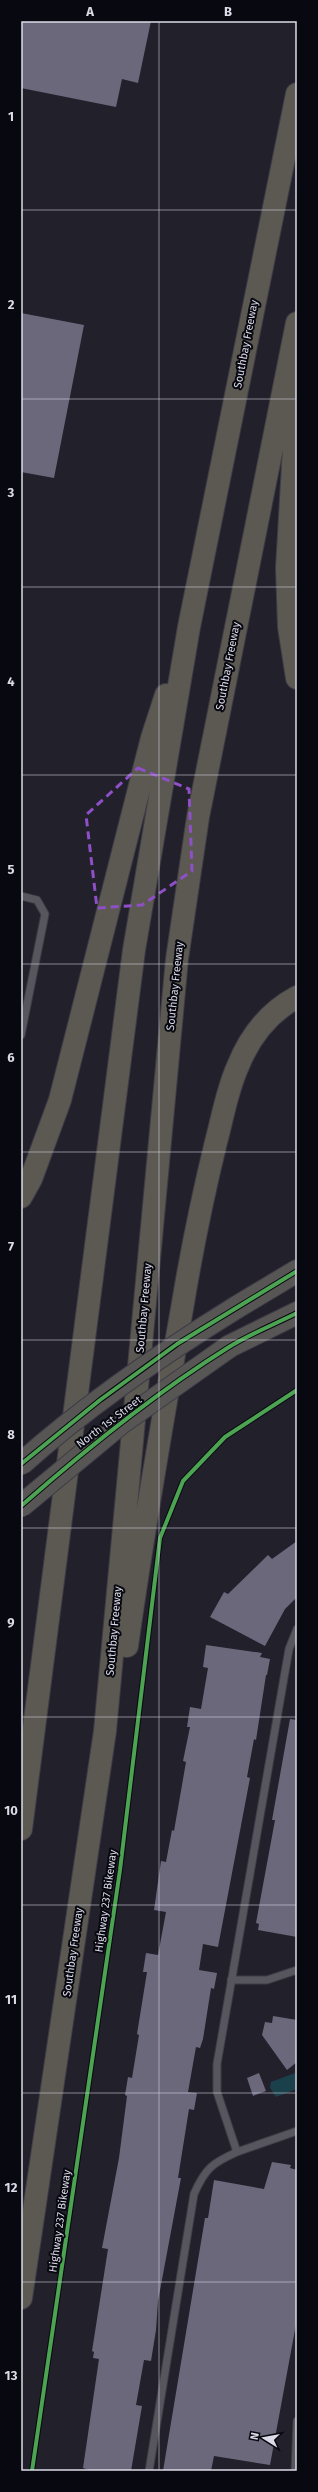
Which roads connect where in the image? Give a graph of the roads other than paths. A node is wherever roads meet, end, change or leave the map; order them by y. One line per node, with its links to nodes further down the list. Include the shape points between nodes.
1 (297, 94): 4 (highway, Southbay Freeway)
2 (297, 324): 15 (highway, Southbay Freeway, via 198,817 177,959)
3 (297, 396): 5 (highway, via 287,568 289,627)
4 (189, 628): 9 (highway, via 152,738 60,1100 36,1166); 16 (highway, Southbay Freeway, via 134,950)
5 (297, 678)
6 (21, 896): 8 (lane, via 37,900 45,914)
7 (297, 997): 15 (highway, via 271,1014 255,1034 238,1066 229,1092 198,1217 144,1527 120,1692)
8 (21, 1036)
9 (21, 1197)
10 (297, 1271): 12 (main road, North 1st Street, bridge, via 177,1344 100,1400)
11 (297, 1314): 13 (main road, North 1st Street, bridge, via 230,1346 121,1423)
12 (21, 1464)
13 (21, 1506)
14 (297, 1629): 18 (lane, via 289,1648)
15 (105, 1731): 21 (highway, Southbay Freeway)
16 (21, 1829)
17 (297, 1970): 18 (lane, via 267,1980)
18 (231, 1980): 20 (lane, via 217,2064 217,2092)
19 (297, 2131): 20 (lane)
20 (237, 2152): 23 (lane, via 215,2162 202,2175 194,2194)
21 (21, 2298)
22 (297, 2421): 24 (lane)
23 (149, 2471)
24 (295, 2471)

